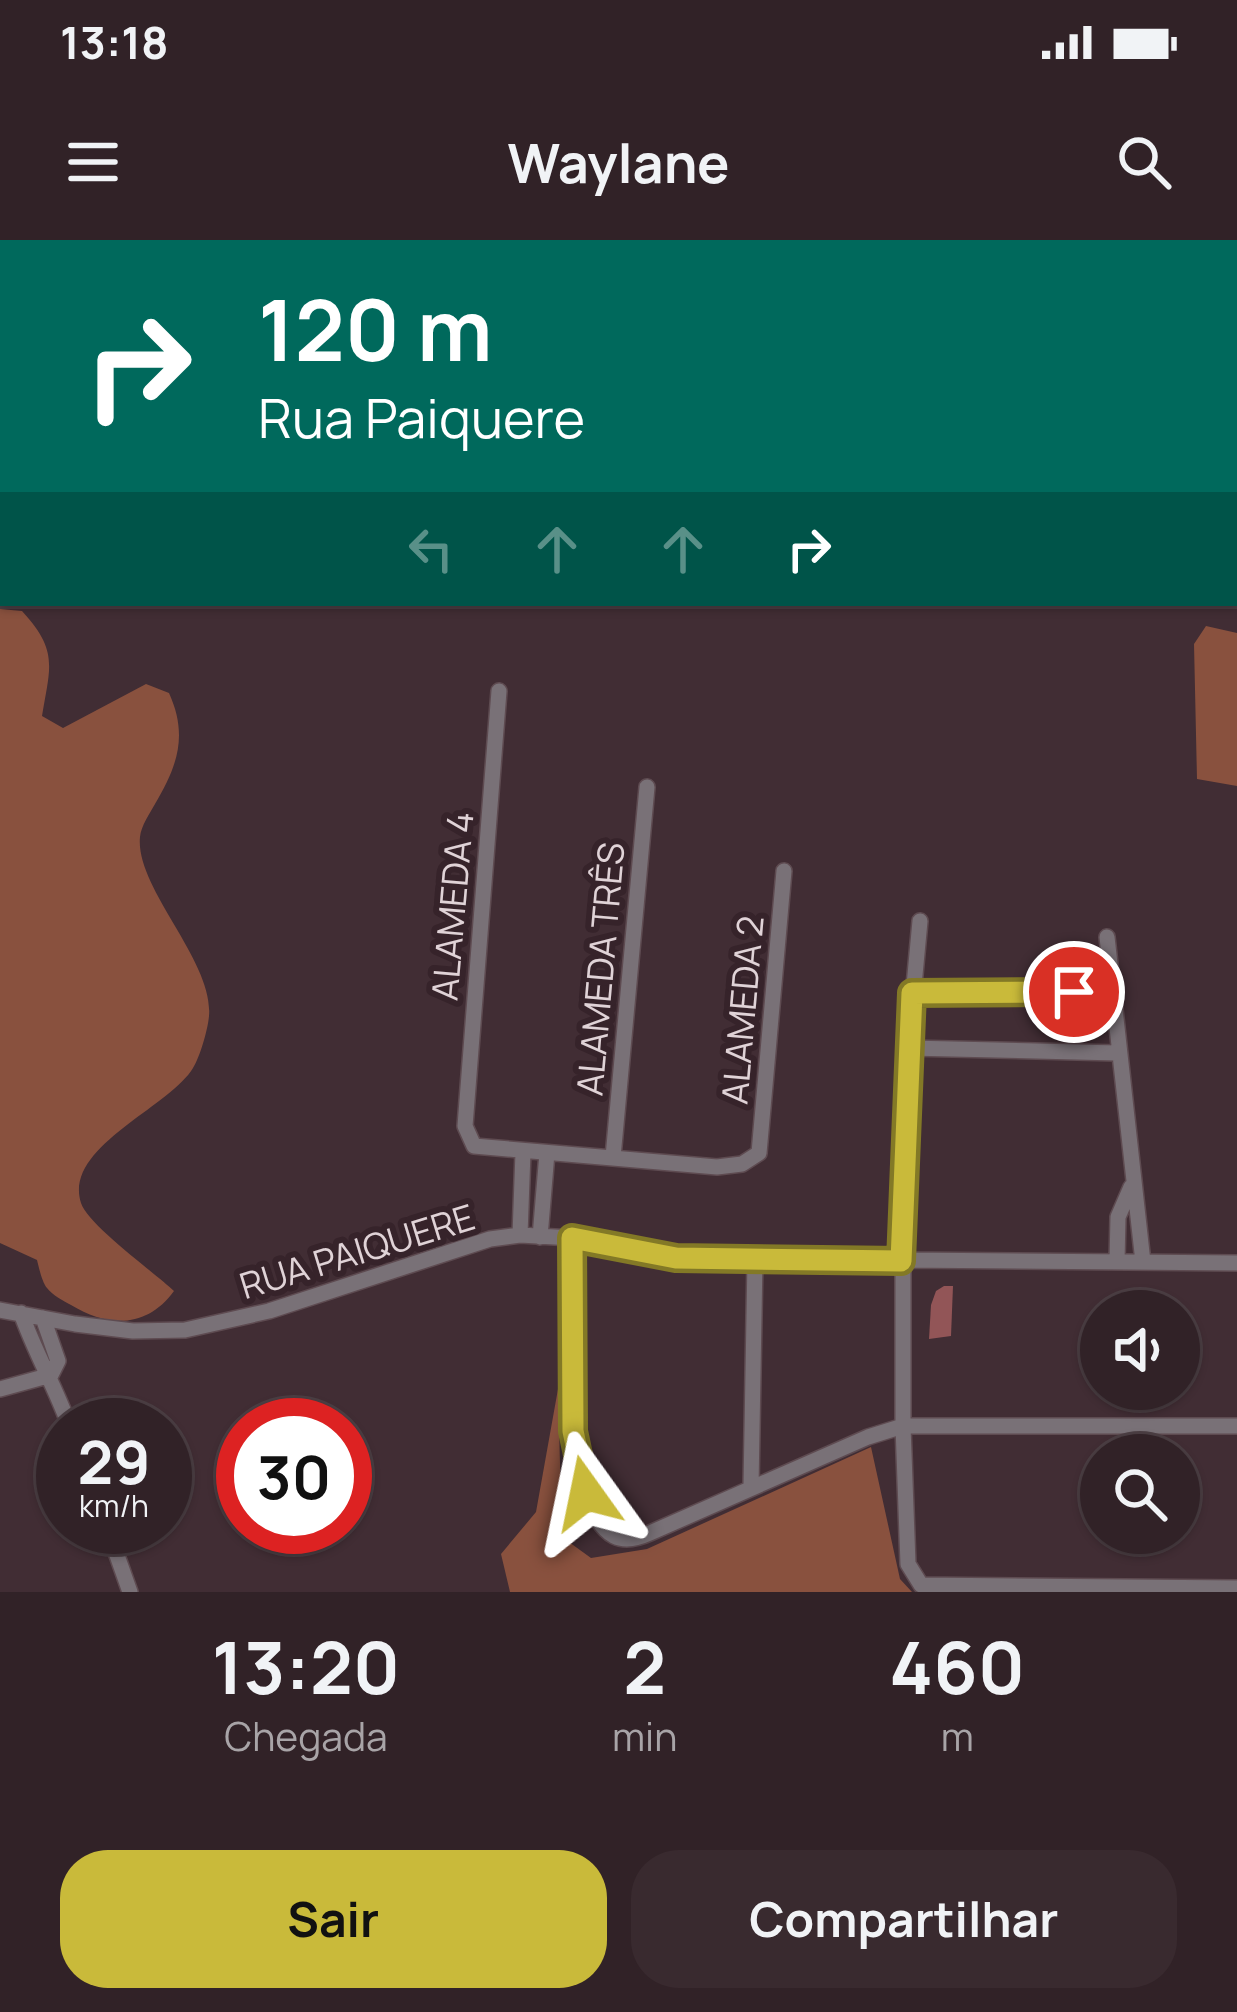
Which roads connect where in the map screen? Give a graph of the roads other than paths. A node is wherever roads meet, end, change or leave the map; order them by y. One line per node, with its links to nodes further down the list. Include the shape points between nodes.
1 (499, 691): 10 (street, ALAMEDA 4, via 465,1126 479,1149)
2 (646, 787): 12 (street, ALAMEDA TRÊS)
3 (784, 872): 12 (street, ALAMEDA 2, via 759,1153 717,1167)
4 (920, 921): 7 (street)
5 (1107, 937): 6 (street)
6 (1114, 992): 7 (street); 9 (street)
7 (912, 993): 8 (street)
8 (909, 1048): 9 (street); 18 (street)
9 (1118, 1053): 13 (street)
10 (523, 1152): 11 (street); 14 (street)
11 (547, 1153): 12 (street); 15 (street)
12 (613, 1157)
13 (1135, 1178): 19 (street, via 1118,1217); 20 (street)
14 (520, 1235): 15 (street, RUA PAIQUERE); 24 (street, RUA PAIQUERE, via 220,1325 133,1331)
15 (540, 1237): 16 (street, RUA PAIQUERE)
16 (572, 1238): 17 (street, RUA PAIQUERE, via 676,1258); 30 (street, via 575,1443 590,1508 626,1539)
17 (755, 1259): 18 (street, RUA PAIQUERE); 30 (street)
18 (902, 1261): 19 (street, RUA PAIQUERE); 28 (street)
19 (1117, 1261): 20 (street, RUA PAIQUERE)
20 (1143, 1262): 21 (street, RUA PAIQUERE)
21 (1237, 1263)
22 (0, 1310): 23 (street, RUA PAIQUERE)
23 (21, 1313): 24 (street, RUA PAIQUERE); 25 (street, via 40,1368)
24 (43, 1318): 25 (street, via 58,1361)
25 (50, 1375): 26 (street); 27 (street)
26 (0, 1389)
27 (59, 1398)
28 (903, 1426): 29 (street); 30 (street); 32 (street, via 908,1564 921,1585)
29 (1237, 1426)
30 (751, 1487)
31 (116, 1554): 33 (street)
32 (1237, 1588)
33 (130, 1592)

